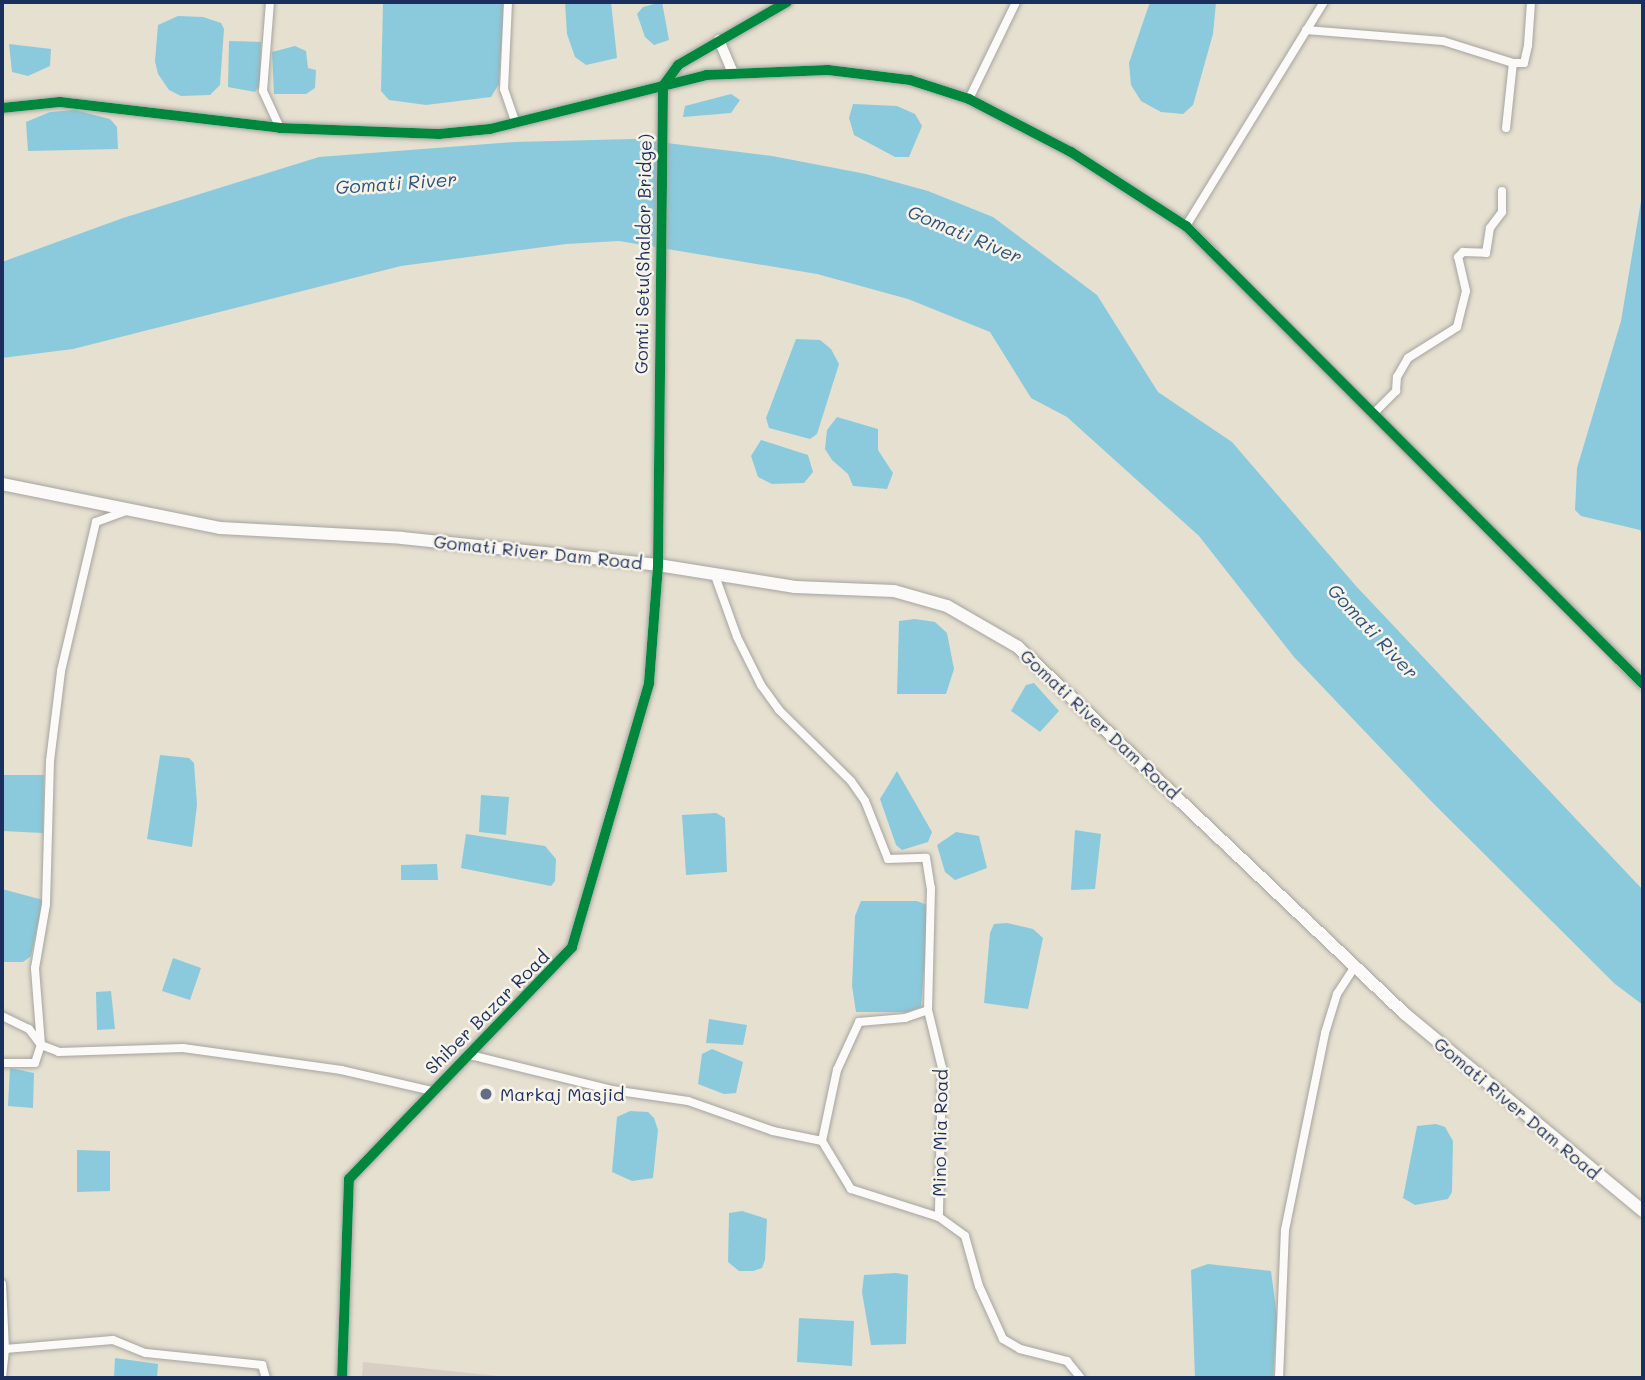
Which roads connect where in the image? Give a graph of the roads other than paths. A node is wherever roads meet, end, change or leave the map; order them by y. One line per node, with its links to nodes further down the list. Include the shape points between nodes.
1 (271, 2): 15 (street, via 263,91)
2 (508, 2): 14 (street, via 504,89)
3 (787, 2): 8 (street)
4 (1016, 2): 12 (street)
5 (1324, 2): 7 (street)
6 (1531, 2): 9 (street, via 1524,63)
7 (1306, 30): 9 (street, via 1443,41); 18 (street)
8 (719, 40): 10 (street); 11 (street, via 678,65)
9 (1513, 64): 16 (street)
10 (733, 73): 11 (street, via 683,78); 12 (street, via 828,70 870,74 911,80)
11 (663, 86): 14 (street); 22 (street, Gomti Setu(Shaldor Bridge))
12 (969, 99): 18 (street, via 1071,152)
13 (2, 108): 15 (street, via 60,102)
14 (516, 123): 15 (street, via 439,134)
15 (280, 128)
16 (1506, 128)
17 (1502, 191): 19 (street, via 1502,212 1490,228 1486,253 1463,252 1458,257 1466,291 1457,327 1408,358 1397,377 1396,391)
18 (1186, 226): 19 (street)
19 (1375, 412): 24 (street)
20 (2, 484): 21 (main road, Gomati River Dam Road)
21 (136, 509): 22 (main road, Gomati River Dam Road, via 252,531 402,538); 28 (street, via 96,522 61,671 50,761 46,904 35,968)
22 (658, 565): 23 (main road, Gomati River Dam Road); 29 (street, Shiber Bazar Road, via 649,683 576,939 566,957)
23 (714, 573): 25 (main road, Gomati River Dam Road, via 795,587 894,591 947,606 995,630 1070,692); 26 (street, Mino Mia Road, via 737,637 761,685 779,710 851,781 865,801 888,859 926,858 931,888)
24 (1643, 684)
25 (1355, 966): 33 (main road, Gomati River Dam Road, via 1452,1055); 41 (street, via 1337,994 1325,1033 1285,1230)
26 (928, 1010): 32 (street, via 905,1018 859,1022 837,1070); 34 (street, Mino Mia Road, via 942,1068)
27 (2, 1016): 28 (street, via 30,1029)
28 (41, 1045): 30 (street, via 35,1063); 31 (street, via 59,1052 183,1048 341,1070)
29 (470, 1055): 31 (street, Shiber Bazar Road); 32 (street, via 612,1090 688,1101 773,1131)
30 (2, 1063)
31 (432, 1091): 39 (street, Shiber Bazar Road, via 349,1180)
32 (821, 1141): 34 (street, via 851,1189)
33 (1643, 1211)
34 (939, 1217): 40 (street, via 965,1236 979,1286 1003,1339 1020,1349 1067,1361)
35 (2, 1284): 36 (street)
36 (5, 1349): 37 (street); 38 (street, via 113,1340 146,1353 262,1365)
37 (2, 1377)
38 (266, 1378)
39 (342, 1378)
40 (1081, 1378)
41 (1279, 1378)

